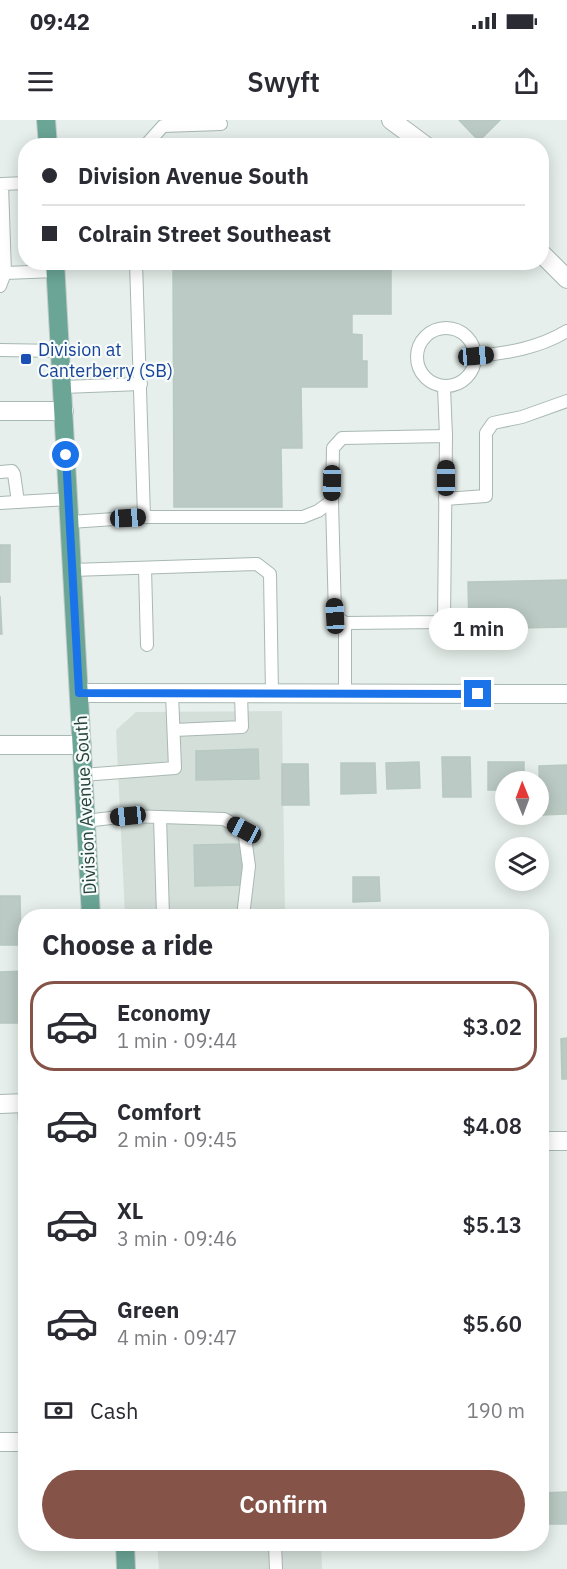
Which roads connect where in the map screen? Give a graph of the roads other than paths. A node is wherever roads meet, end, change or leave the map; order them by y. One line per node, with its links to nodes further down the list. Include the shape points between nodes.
1 (46, 120): 4 (main road)
2 (391, 120): 6 (street)
3 (221, 124): 5 (lane, via 163,126)
4 (47, 138)
5 (153, 138)
6 (415, 138)
7 (18, 183): 12 (lane, via 2,184)
8 (549, 261): 13 (street)
9 (30, 270): 12 (lane)
10 (55, 270): 17 (main road, Division Avenue South)
11 (136, 270): 19 (lane)
12 (5, 273): 14 (lane)
13 (567, 279)
14 (0, 286)
15 (567, 332): 18 (lane, via 508,353)
16 (0, 350): 17 (lane)
17 (61, 351): 20 (main road, Division Avenue South)
18 (476, 356): 21 (lane, via 475,366 463,382); 21 (lane, via 468,338 451,328 441,328 424,337 417,363 427,379)
19 (141, 384): 20 (lane); 32 (lane)
20 (63, 387): 24 (main road, Division Avenue South)
21 (444, 387): 25 (lane)
22 (567, 401): 27 (lane, via 494,423 486,433 486,496)
23 (0, 411): 24 (street)
24 (64, 411): 28 (main road, Division Avenue South)
25 (446, 436): 27 (lane); 29 (lane, via 342,438 333,448)
26 (0, 472): 30 (lane, via 14,474)
27 (445, 499): 36 (lane, via 444,622)
28 (68, 500): 30 (lane); 33 (main road, Division Avenue South)
29 (332, 501): 32 (lane, via 303,517); 36 (lane, via 335,616)
30 (18, 502): 31 (lane)
31 (0, 503)
32 (144, 517): 33 (lane)
33 (70, 522): 35 (main road, Division Avenue South)
34 (145, 568): 35 (lane); 37 (lane); 41 (lane, via 257,564 270,574)
35 (72, 570): 38 (main road, Division Avenue South)
36 (345, 623): 42 (lane)
37 (147, 645)
38 (79, 693): 39 (street); 46 (main road, Division Avenue South)
39 (172, 694): 40 (street); 44 (lane)
40 (241, 694): 41 (street); 44 (lane, via 242,727)
41 (273, 694): 42 (street)
42 (345, 694): 43 (street)
43 (567, 694)
44 (174, 730): 47 (lane, via 174,768)
45 (0, 745): 46 (street)
46 (82, 746): 47 (main road, Division Avenue South)
47 (82, 775): 49 (main road, Division Avenue South)
48 (160, 817): 49 (lane); 51 (lane); 52 (lane, via 224,819 244,830 249,866)
49 (85, 821): 50 (main road, Division Avenue South)
50 (91, 909)
51 (163, 909)
52 (244, 909)
53 (18, 1103): 54 (street)
54 (0, 1104)
55 (549, 1141): 56 (street)
56 (567, 1141)
57 (0, 1442): 58 (street)
58 (18, 1442)
59 (125, 1551): 61 (main road)
60 (275, 1551): 62 (lane)
61 (126, 1569)
62 (276, 1569)

